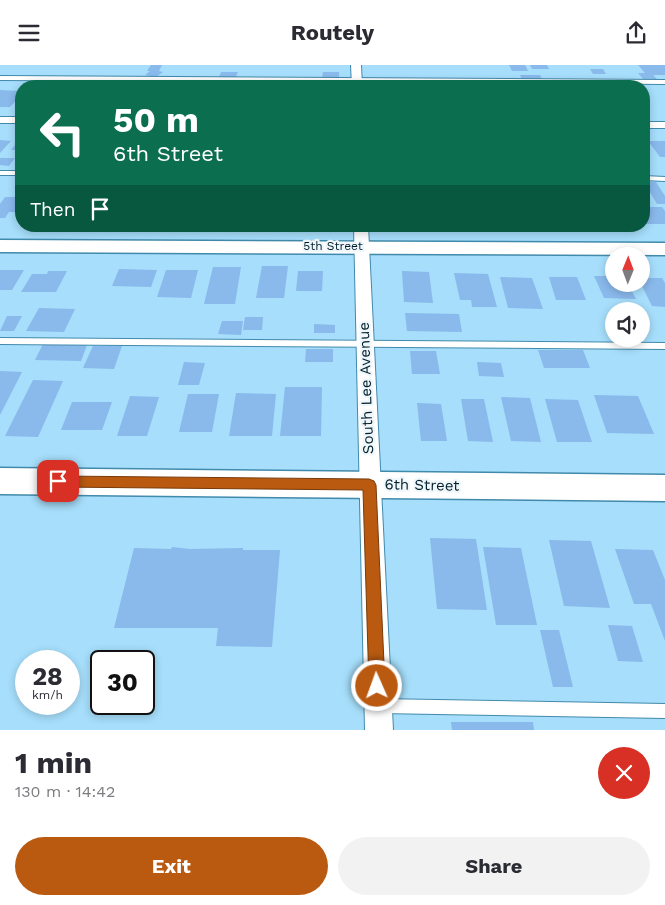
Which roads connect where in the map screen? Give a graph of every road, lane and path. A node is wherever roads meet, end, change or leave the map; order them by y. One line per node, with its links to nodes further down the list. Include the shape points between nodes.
1 (356, 65): 4 (street)
2 (0, 78): 3 (lane)
3 (143, 80)
4 (357, 80)
5 (650, 82): 6 (lane)
6 (665, 82)
7 (0, 120): 8 (street)
8 (15, 120)
9 (650, 125): 10 (street)
10 (665, 125)
11 (0, 173): 12 (lane)
12 (15, 173)
13 (650, 178): 14 (lane)
14 (665, 179)
15 (362, 236): 16 (street, 5th Street); 17 (street, 5th Street); 19 (street, South Lee Avenue)
16 (0, 246)
17 (665, 249)
18 (0, 341): 19 (lane)
19 (365, 343): 20 (lane); 22 (street, South Lee Avenue)
20 (665, 346)
21 (0, 481): 22 (street, 6th Street)
22 (369, 485): 23 (street, 6th Street); 24 (street, South Lee Avenue)
23 (665, 488)
24 (378, 706): 25 (lane); 26 (street, South Lee Avenue)
25 (665, 711)
26 (379, 730)

